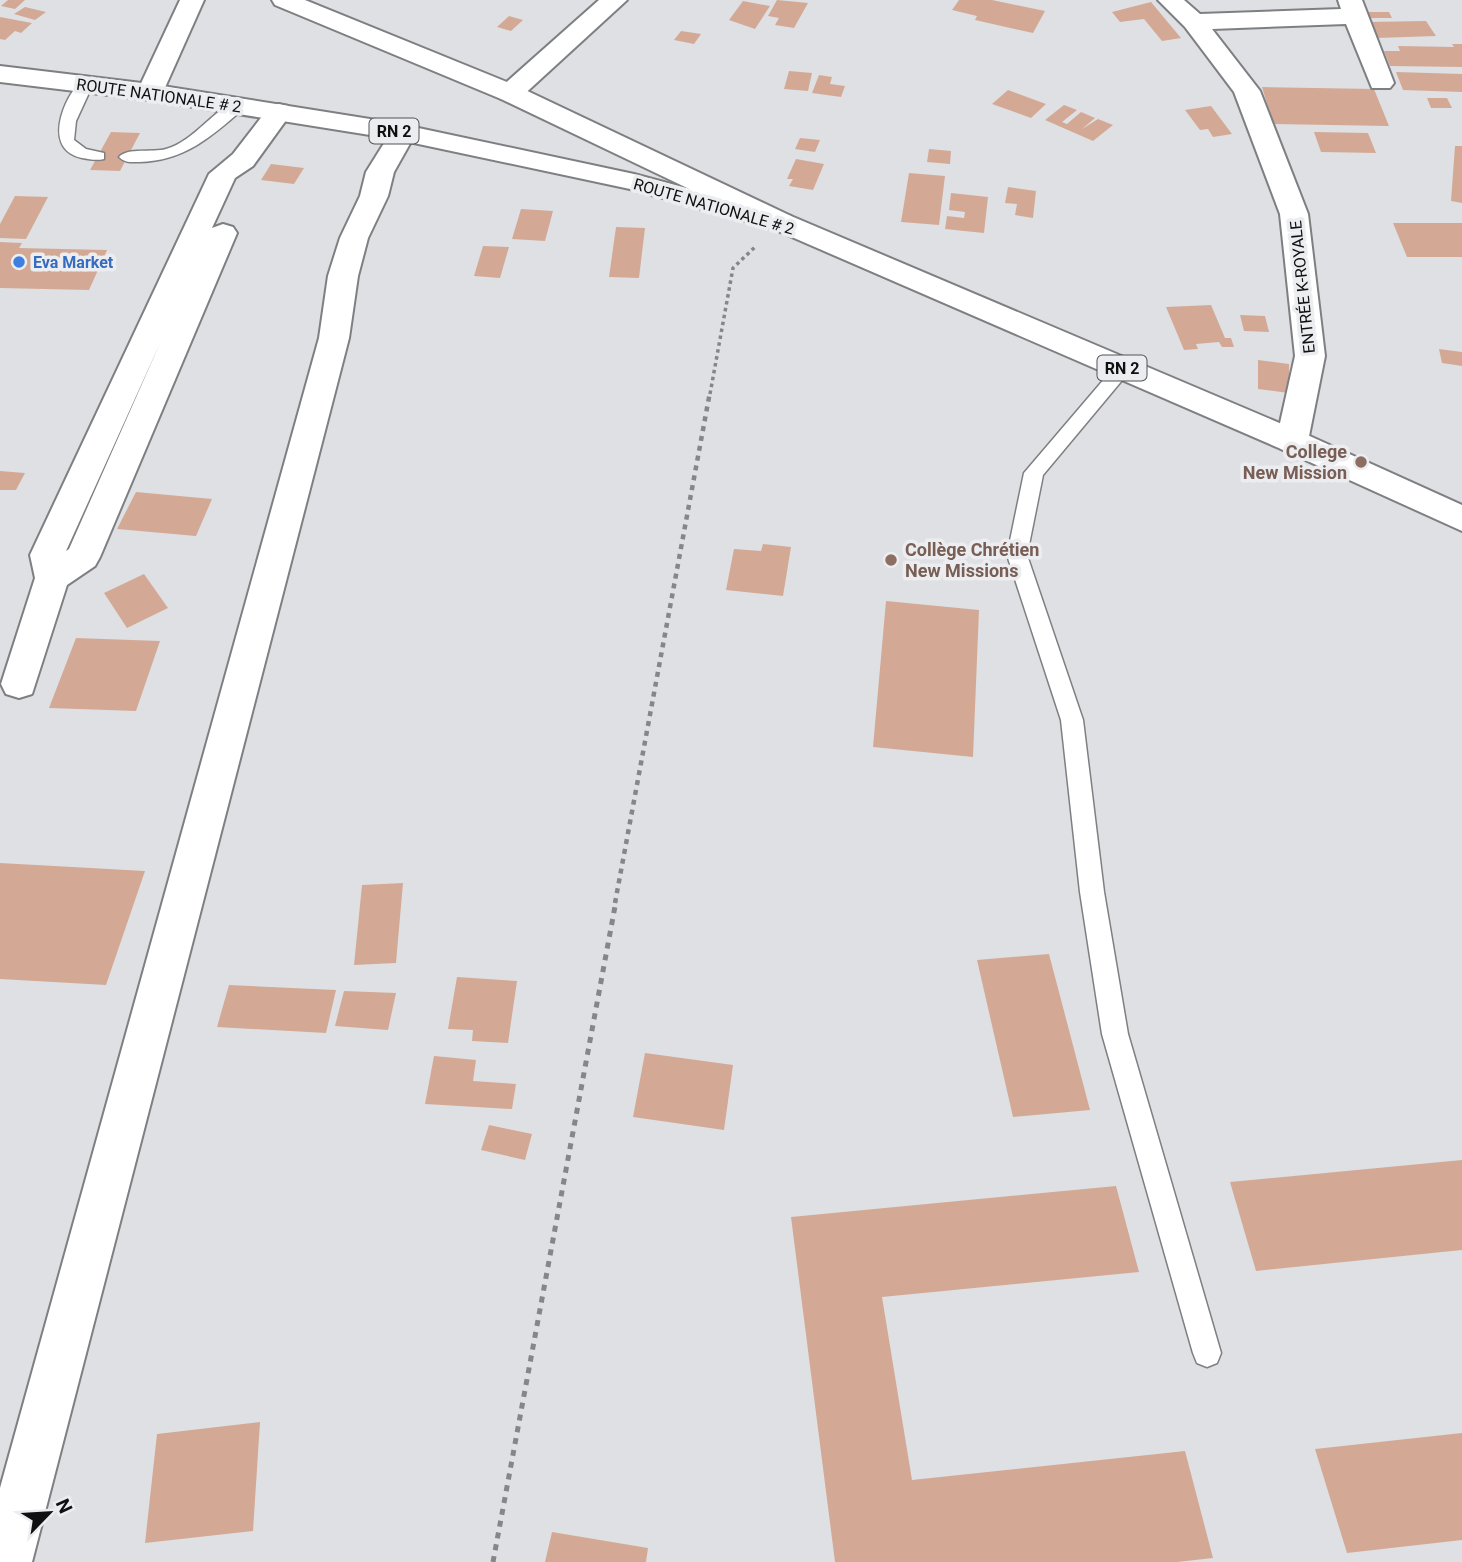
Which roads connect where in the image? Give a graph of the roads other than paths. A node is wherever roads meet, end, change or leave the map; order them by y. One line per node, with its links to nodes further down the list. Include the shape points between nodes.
1 (192, 0): 10 (street)
2 (284, 0): 11 (street)
3 (615, 0): 11 (street)
4 (1170, 0): 6 (street, ENTRÉE K-ROYALE)
5 (1352, 8): 6 (street); 8 (street)
6 (1194, 22): 19 (street, ENTRÉE K-ROYALE, via 1247,91 1294,214 1310,356)
7 (0, 74): 9 (street, ROUTE NATIONALE # 2 / RN 2)
8 (1381, 83)
9 (85, 84): 10 (street, ROUTE NATIONALE # 2 / RN 2); 15 (lane, via 64,137 66,146 76,154)
10 (150, 92): 12 (street, ROUTE NATIONALE # 2 / RN 2)
11 (510, 93): 17 (street)
12 (238, 106): 13 (street, ROUTE NATIONALE # 2 / RN 2); 16 (lane, via 176,153 158,158)
13 (279, 112): 14 (street, ROUTE NATIONALE # 2 / RN 2); 21 (street, via 243,160 248,177 83,557 52,578)
14 (395, 131): 17 (street, ROUTE NATIONALE # 2 / RN 2, via 634,182); 23 (street, via 399,140 380,172 342,276 334,338)
15 (98, 156)
16 (127, 157)
17 (780, 222): 18 (street, ROUTE NATIONALE # 2 / RN 2)
18 (1123, 368): 19 (street, ROUTE NATIONALE # 2 / RN 2); 22 (lane, via 1034,473 1017,555 1072,720 1092,892 1115,1034)
19 (1292, 441): 20 (street, ROUTE NATIONALE # 2 / RN 2)
20 (1462, 519)
21 (19, 684)
22 (1207, 1353)
23 (6, 1562)

